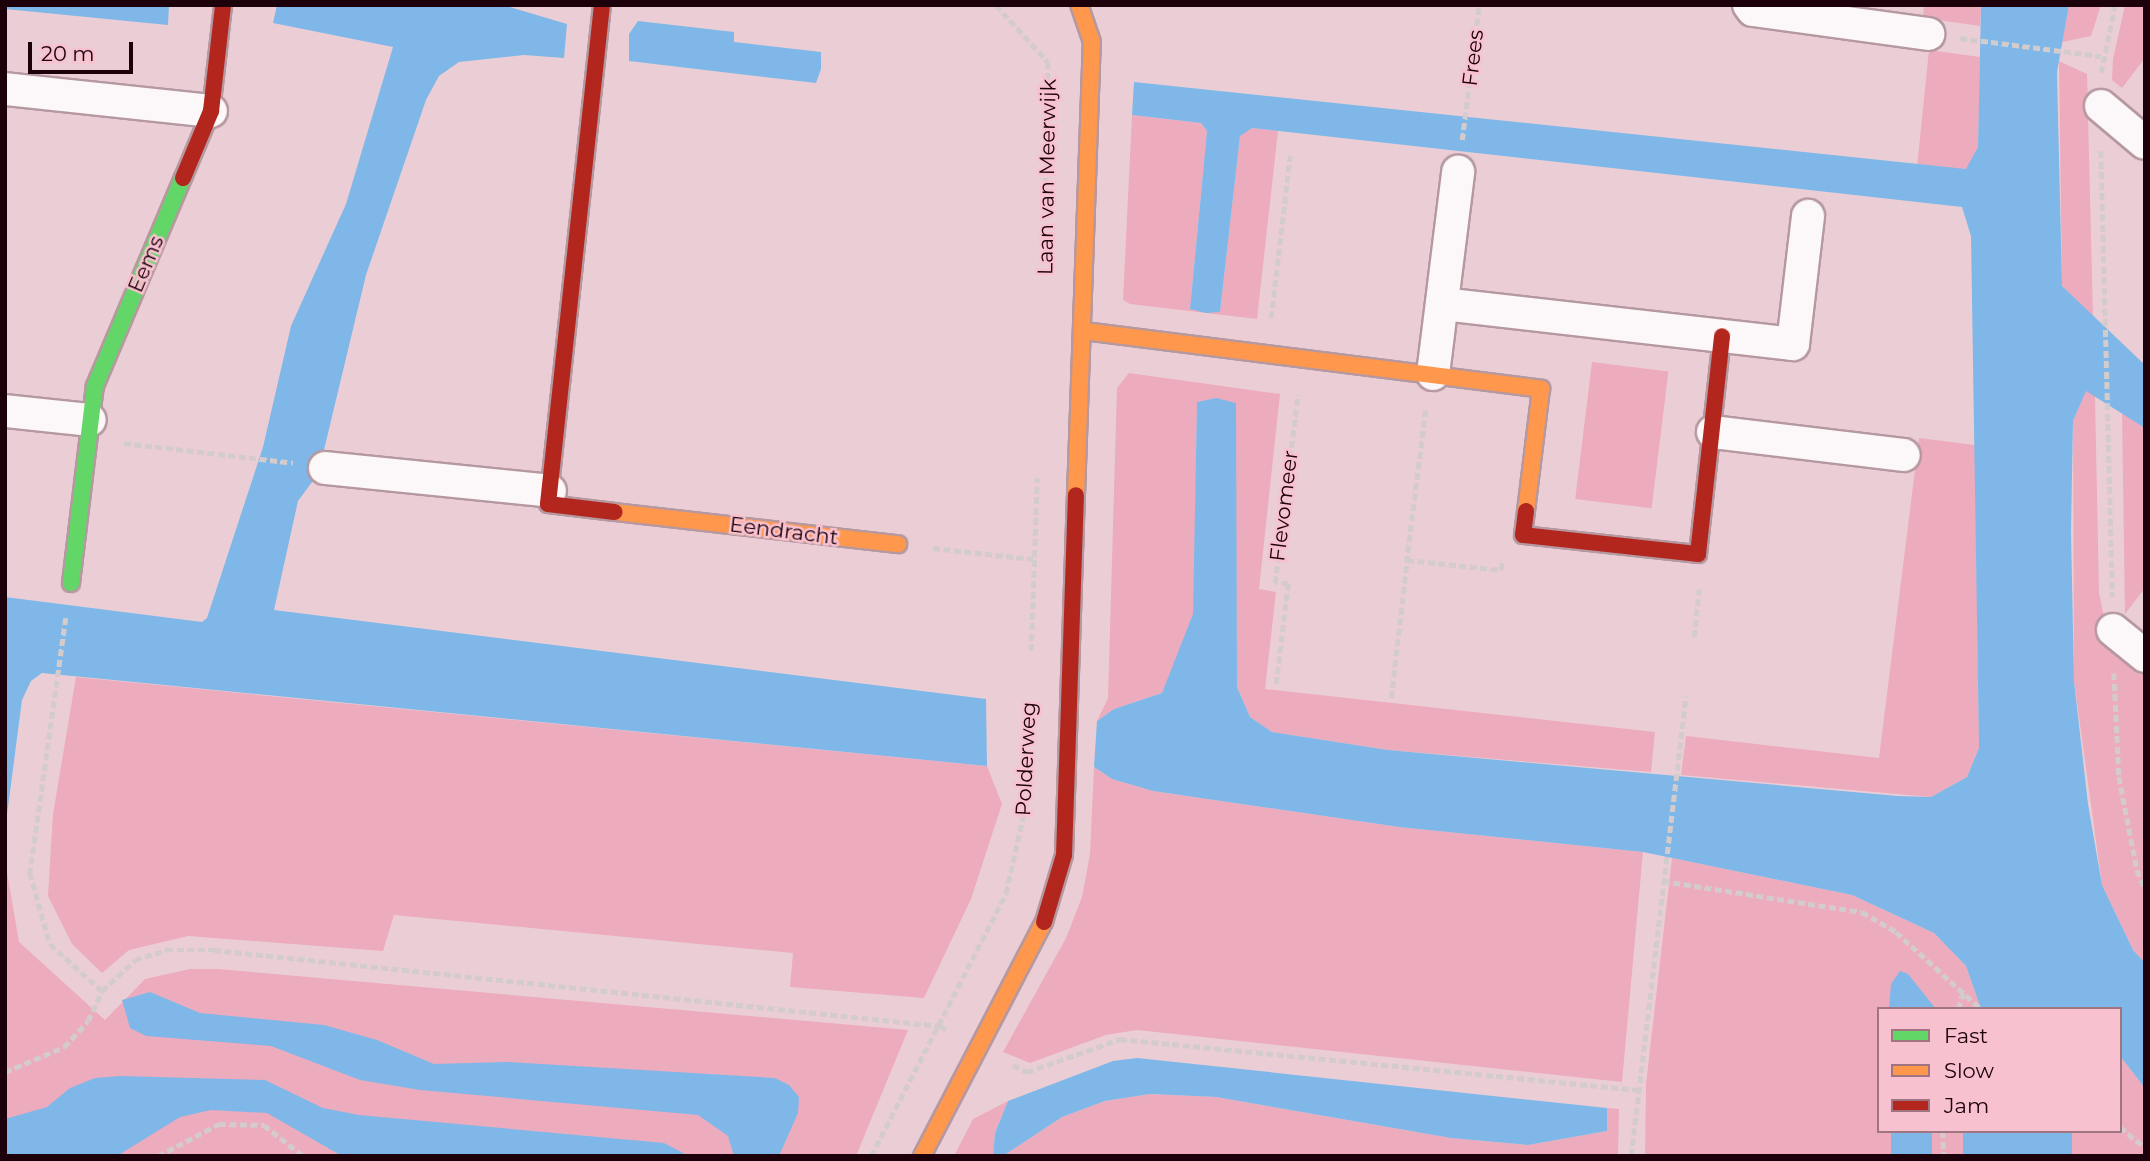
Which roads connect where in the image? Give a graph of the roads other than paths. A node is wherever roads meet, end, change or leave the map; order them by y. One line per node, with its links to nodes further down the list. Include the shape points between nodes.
1 (223, 5): 8 (street, Eems)
2 (602, 5): 21 (street)
3 (1079, 5): 13 (street, Laan van Meerwijk, via 1092,42)
4 (1749, 5): 5 (street, via 1753,10)
5 (1928, 34)
6 (5, 89): 8 (street)
7 (2101, 106): 9 (street)
8 (211, 111): 17 (street, Eems, via 95,386)
9 (2145, 143)
10 (1460, 159): 12 (street)
11 (1808, 216): 14 (street, via 1793,344)
12 (1442, 304): 14 (street); 15 (street)
13 (1084, 331): 15 (street); 26 (street, Polderweg, via 1064,855 1040,936)
14 (1722, 336): 18 (street)
15 (1432, 374): 18 (street, via 1541,389 1524,535 1698,554)
16 (5, 411): 17 (street)
17 (89, 430): 23 (street, Eems)
18 (1713, 432): 19 (street)
19 (1904, 455)
20 (325, 468): 21 (street)
21 (550, 491): 22 (street, Eendracht, via 548,504)
22 (898, 544)
23 (71, 583)
24 (2113, 630): 25 (street)
25 (2145, 656)
26 (922, 1156)

